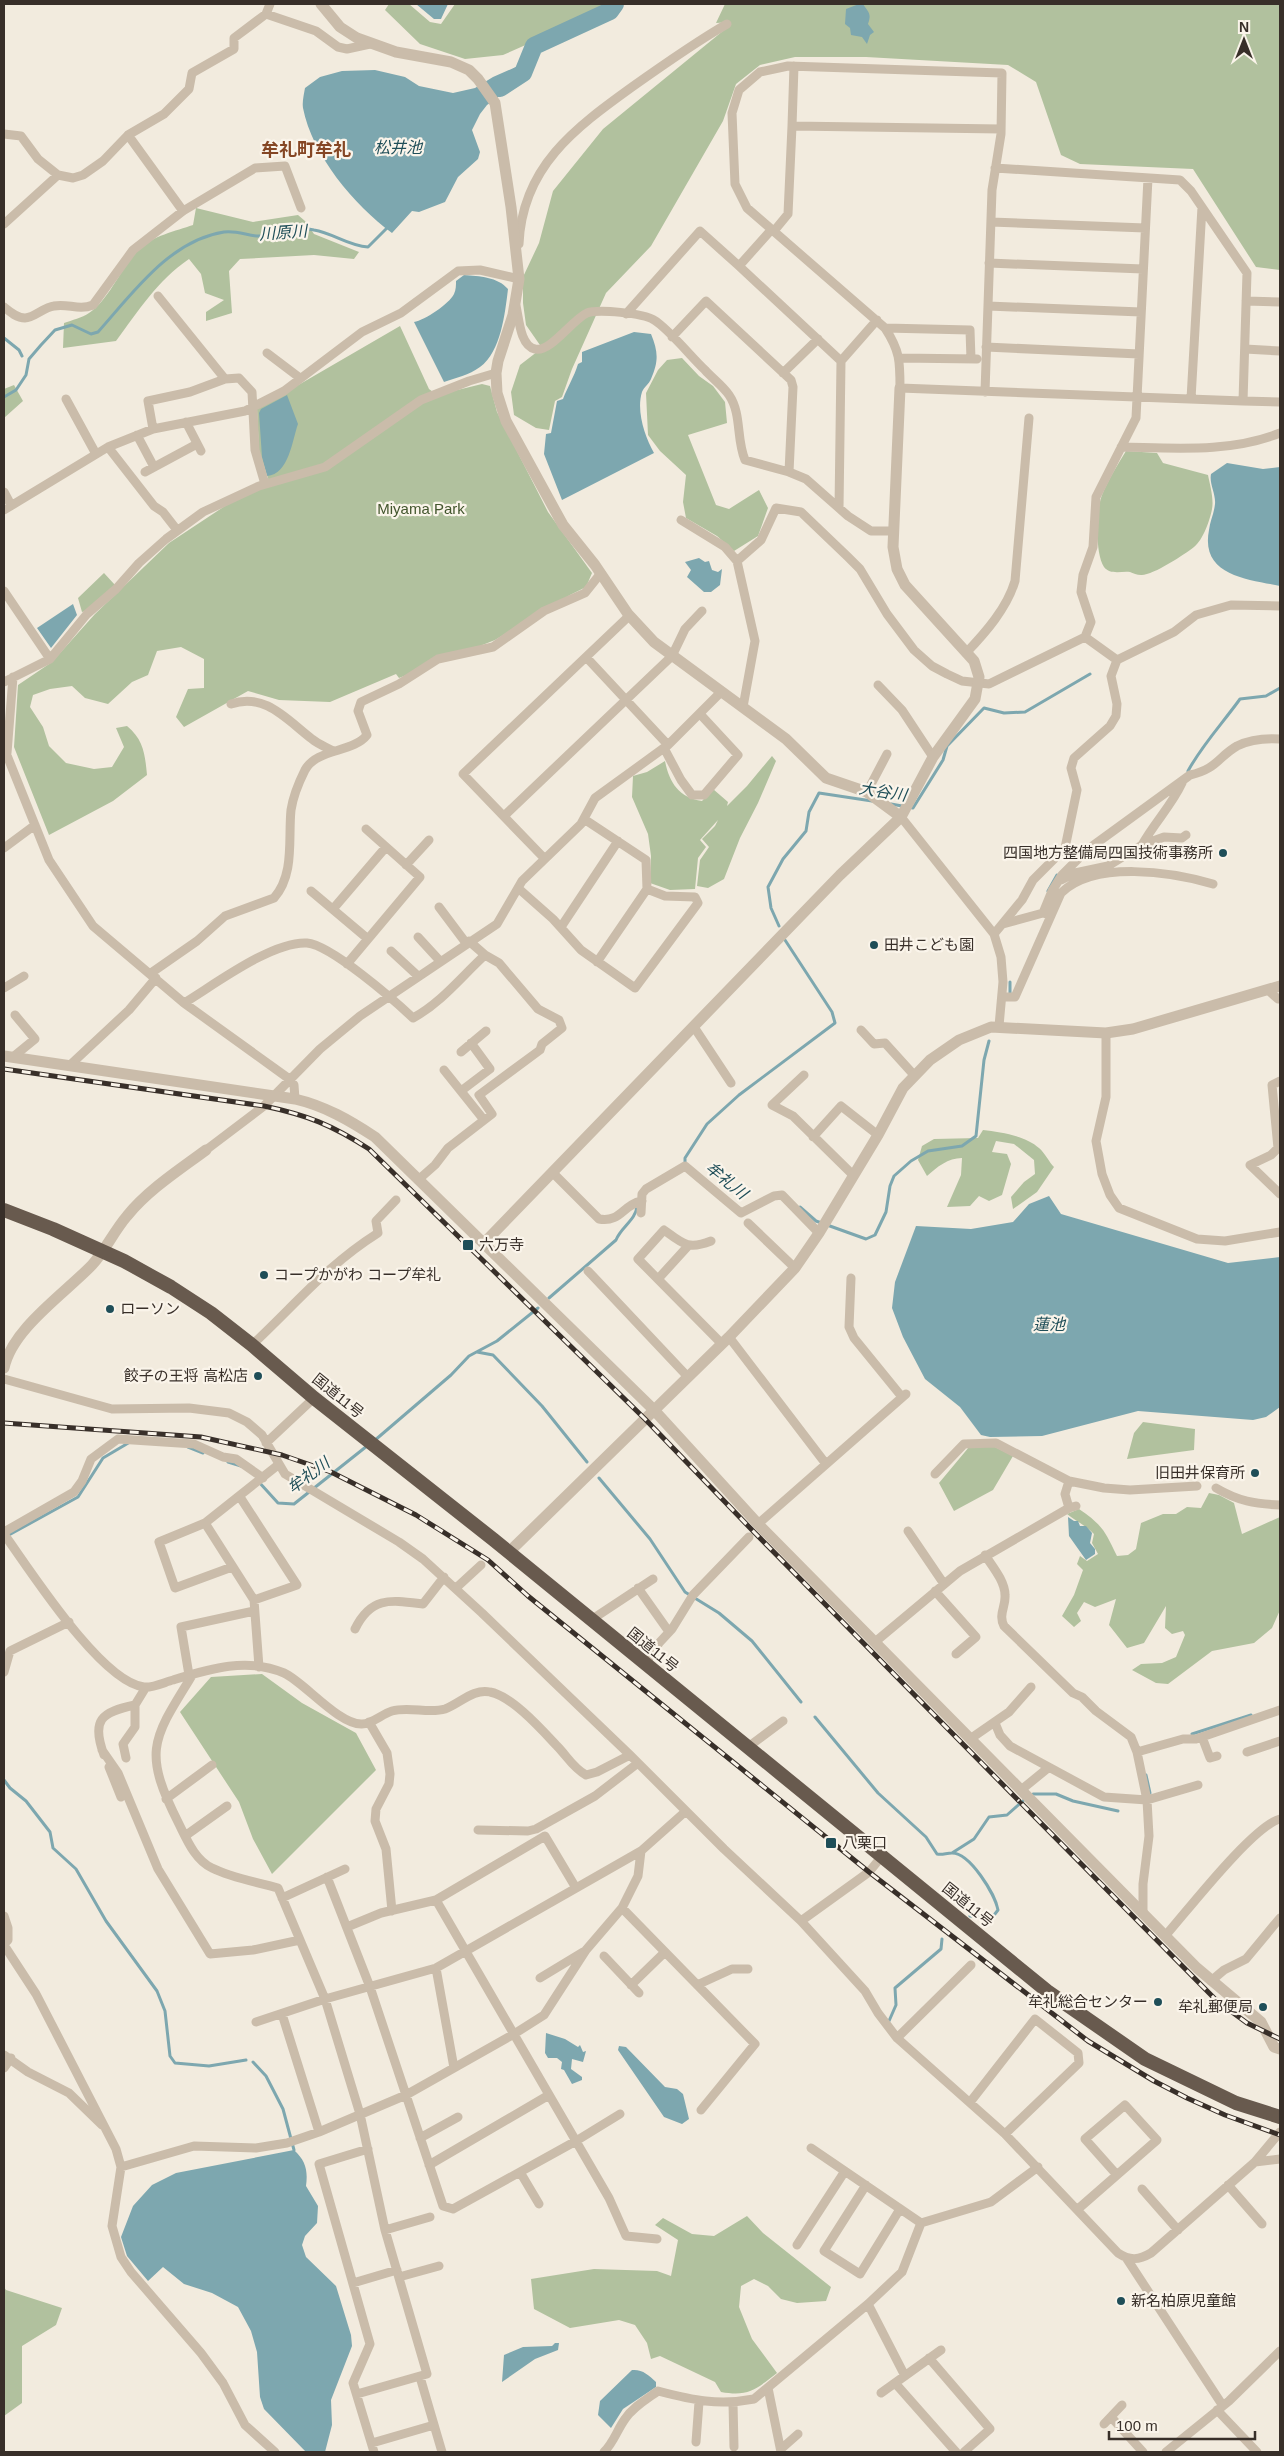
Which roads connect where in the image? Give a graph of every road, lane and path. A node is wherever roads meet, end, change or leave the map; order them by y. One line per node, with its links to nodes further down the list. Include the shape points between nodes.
1 (270, 4): 3 (street)
2 (321, 4): 5 (street, via 340,27)
3 (266, 14): 5 (street, via 316,31 338,47 347,49); 10 (street, via 234,38 234,48 192,73 189,89 164,114)
4 (727, 24): 22 (street, via 686,48 594,114 556,149 537,176 526,200 521,217)
5 (370, 44): 22 (street, via 452,62 469,70 495,103)
6 (794, 66): 7 (street); 8 (street, via 1002,73); 20 (street, via 760,72 738,90 732,112 735,184 747,208)
7 (792, 126): 8 (street); 20 (street, via 788,214)
8 (1001, 129): 11 (street)
9 (4, 134): 12 (street, via 21,136 38,159)
10 (128, 135): 12 (street, via 103,161 83,175 73,178); 16 (street)
11 (995, 168): 13 (street); 17 (street)
12 (58, 175): 18 (street)
13 (1148, 178): 14 (street, via 1180,180); 19 (street)
14 (1202, 207): 27 (street, via 1247,273); 54 (street)
15 (301, 208): 16 (street, via 285,166 255,168)
16 (183, 211): 31 (street, via 133,250 93,305 84,308 51,306 28,318 18,317)
17 (991, 222): 19 (street); 21 (street)
18 (4, 224)
19 (1145, 228): 24 (street)
20 (773, 230): 23 (street); 34 (street)
21 (989, 263): 24 (street); 30 (street)
22 (518, 264): 25 (street)
23 (739, 266): 33 (street, via 700,231); 37 (street)
24 (1143, 269): 32 (street)
25 (518, 279): 29 (street); 49 (street, via 480,270 458,271 401,312 362,332)
26 (158, 296): 50 (street)
27 (1246, 301): 28 (street); 39 (street)
28 (1280, 302)
29 (515, 304): 33 (street, via 524,340 535,349 543,349 588,313); 47 (street)
30 (988, 306): 32 (street); 38 (street)
31 (4, 307)
32 (1141, 312): 42 (street)
33 (626, 314): 36 (street, via 654,320)
34 (877, 320): 35 (street); 46 (street)
35 (885, 328): 43 (street); 44 (street, via 970,330)
36 (672, 337): 48 (street, via 706,301); 69 (street, via 729,395 736,412 740,449 745,460)
37 (818, 339): 46 (street); 48 (street)
38 (986, 347): 42 (street); 45 (street)
39 (1245, 349): 40 (street); 56 (street)
40 (1280, 351)
41 (267, 353): 49 (street)
42 (1139, 354): 53 (street)
43 (900, 358): 44 (street); 51 (street)
44 (972, 359): 45 (street)
45 (986, 360): 52 (street)
46 (841, 361): 73 (street)
47 (496, 373): 70 (street, via 469,380 421,400 326,467); 78 (street, via 500,407 510,429 553,510)
48 (783, 373): 69 (street, via 791,380 793,388)
49 (300, 378): 58 (street, via 284,391)
50 (225, 379): 58 (street, via 239,378 252,392); 61 (street, via 190,392 148,401)
51 (900, 388): 52 (street); 76 (street)
52 (985, 392): 53 (street)
53 (1137, 397): 54 (street); 65 (street, via 1136,418)
54 (1192, 399): 56 (street)
55 (66, 400): 66 (street)
56 (1243, 401): 57 (street)
57 (1280, 402)
58 (253, 407): 60 (street); 70 (street, via 255,450)
59 (1029, 418): 84 (street, via 1016,580 1002,609)
60 (186, 422): 61 (street); 67 (street, via 199,448)
61 (153, 429): 63 (street)
62 (1280, 433): 65 (street, via 1232,446 1195,449)
63 (138, 435): 64 (street); 67 (street)
64 (108, 447): 66 (street); 75 (street)
65 (1122, 447): 83 (street, via 1096,497 1093,547 1081,592 1091,622)
66 (96, 454): 72 (street)
67 (154, 467): 68 (street)
68 (145, 472)
69 (789, 472): 73 (street, via 806,480)
70 (265, 484): 75 (street, via 221,502)
71 (4, 492): 72 (street)
72 (8, 508)
73 (839, 508): 76 (street, via 871,531)
74 (681, 520): 77 (street, via 726,547)
75 (177, 530): 87 (street, via 86,614)
76 (894, 532): 84 (street, via 897,569 906,584)
77 (736, 561): 91 (street, via 761,540 776,508 801,512 860,569 914,650 947,674); 96 (street, via 755,641)
78 (601, 573): 82 (street); 101 (street, via 585,594 544,611 493,647 438,659 399,684 361,702 358,711 367,734 362,741)
79 (4, 591): 87 (street)
80 (1280, 606): 88 (street, via 1231,606 1196,614 1174,632)
81 (702, 611): 85 (street, via 686,629)
82 (629, 616): 85 (street); 86 (street)
83 (1086, 636): 88 (street); 91 (street, via 989,684)
84 (966, 653): 91 (street, via 974,661)
85 (672, 656): 93 (street); 94 (street)
86 (586, 657): 94 (street); 106 (street, via 464,774)
87 (50, 659): 89 (street)
88 (1117, 660): 127 (street, via 1111,676 1116,716 1072,763 1077,790 1064,848 1033,880)
89 (14, 677): 90 (street); 100 (street)
90 (4, 682)
91 (979, 684): 103 (street, via 975,699)
92 (878, 685): 103 (street, via 902,710)
93 (721, 692): 96 (street); 97 (street)
94 (626, 700): 99 (street); 106 (street)
95 (230, 704): 101 (street, via 241,700 270,705 312,740)
96 (743, 707): 105 (street, via 798,748 826,778)
97 (700, 714): 99 (street); 99 (street, via 738,755 704,795 692,795 681,780)
98 (1280, 739): 104 (street, via 1261,738 1237,746 1216,765)
99 (666, 747): 108 (street, via 595,798)
100 (5, 751): 109 (street)
101 (333, 751): 139 (street, via 306,768 294,796 288,865 274,898 225,916)
102 (887, 754): 105 (street)
103 (933, 757): 107 (street)
104 (1183, 781): 114 (street); 119 (street, via 1087,850)
105 (869, 794): 107 (street)
106 (504, 816): 117 (street)
107 (901, 817): 129 (street); 150 (street, via 840,875)
108 (584, 819): 113 (street); 117 (street)
109 (35, 825): 116 (street); 139 (street, via 49,860 93,926)
110 (366, 829): 115 (street)
111 (1186, 835): 114 (street, via 1182,838 1164,837)
112 (428, 840): 118 (street)
113 (618, 841): 122 (street, via 646,860); 128 (street)
114 (1142, 845): 119 (street, via 1108,866 1075,873)
115 (386, 847): 118 (street); 125 (street)
116 (4, 848)
117 (544, 858): 121 (street)
118 (406, 864): 131 (street, via 420,877)
119 (1058, 882): 126 (street)
120 (1213, 884): 126 (street, via 1149,870 1094,876 1071,883)
121 (518, 888): 128 (street); 132 (street, via 497,924)
122 (647, 889): 136 (street); 136 (street, via 665,896 695,897 698,903 635,988)
123 (311, 891): 125 (street)
124 (439, 908): 132 (street)
125 (333, 909): 131 (street)
126 (1047, 914): 127 (street); 145 (street, via 1015,997)
127 (1003, 924): 129 (street)
128 (561, 927): 136 (street, via 581,950)
129 (994, 934): 145 (street, via 1001,957)
130 (418, 937): 135 (street)
131 (368, 938): 137 (street)
132 (468, 942): 134 (street); 135 (street)
133 (391, 951): 140 (street)
134 (485, 955): 144 (street, via 453,989 427,1011 413,1018); 167 (street, via 499,963 538,1009 559,1020 562,1028 542,1044 540,1050 479,1095 492,1114)
135 (440, 961): 140 (street)
136 (598, 962)
137 (347, 964): 144 (street); 147 (street, via 308,943 282,946)
138 (24, 976): 142 (street)
139 (153, 976): 147 (street); 157 (street, via 129,1010)
140 (418, 976): 144 (street)
141 (1280, 986): 143 (street)
142 (4, 988)
143 (1268, 990): 146 (street); 153 (street, via 1151,1025)
144 (389, 995): 161 (street, via 320,1049)
145 (1002, 997): 149 (street)
146 (1280, 998)
147 (184, 1003): 161 (street)
148 (15, 1015): 156 (street, via 36,1039)
149 (999, 1026): 153 (street); 160 (street, via 959,1040)
150 (694, 1027): 162 (street); 171 (street)
151 (861, 1030): 160 (street, via 874,1044 885,1043)
152 (486, 1031): 154 (street)
153 (1106, 1033): 180 (street, via 1106,1097 1096,1142 1102,1174 1119,1208 1197,1239 1225,1241)
154 (471, 1044): 155 (street); 164 (street, via 490,1069)
155 (461, 1052)
156 (8, 1057): 157 (street)
157 (70, 1066): 165 (street)
158 (444, 1070): 164 (street)
159 (804, 1075): 169 (street, via 772,1105 793,1116)
160 (914, 1075): 168 (street, via 903,1088)
161 (290, 1080): 165 (street); 166 (street, via 294,1085)
162 (731, 1082)
163 (1280, 1082): 174 (street, via 1272,1085 1278,1148 1250,1165)
164 (461, 1091): 167 (street)
165 (275, 1095): 166 (street); 170 (street)
166 (295, 1098): 173 (street, via 348,1119 375,1137)
167 (484, 1120): 173 (street, via 448,1148)
168 (878, 1136): 169 (street, via 841,1106); 172 (street)
169 (813, 1137): 172 (street)
170 (206, 1150): 185 (street, via 132,1210)
171 (553, 1172): 176 (street, via 599,1219 608,1221 635,1202); 183 (street)
172 (852, 1174): 181 (street)
173 (418, 1180): 183 (street)
174 (1280, 1194)
175 (396, 1200): 191 (street, via 376,1221 378,1233 347,1253 314,1282)
176 (642, 1201): 178 (street); 181 (street, via 646,1189 685,1166 742,1213 782,1195)
177 (4, 1210): 185 (highway, 国道11号)
178 (641, 1213)
179 (748, 1223): 186 (street)
180 (1279, 1231)
181 (819, 1233): 186 (street)
182 (711, 1241): 184 (street)
183 (484, 1244): 196 (street)
184 (688, 1246): 189 (street); 189 (street, via 664,1230 638,1259)
185 (103, 1250): 191 (highway, 国道11号, via 171,1287); 192 (street, via 93,1264 16,1340)
186 (795, 1268): 190 (street)
187 (588, 1270): 193 (street)
188 (851, 1278): 198 (street, via 849,1327 854,1338 904,1396)
189 (658, 1279): 190 (street)
190 (726, 1341): 193 (street); 198 (street)
191 (252, 1345): 195 (highway, 国道11号)
192 (4, 1368)
193 (688, 1377): 196 (street)
194 (4, 1379): 197 (street, via 112,1409 189,1408 229,1412 247,1422)
195 (314, 1398): 197 (street); 212 (highway, 国道11号)
196 (654, 1410): 208 (street); 212 (street)
197 (266, 1443): 199 (street)
198 (826, 1464): 208 (street)
199 (278, 1465): 201 (street); 216 (street, via 284,1474 399,1542)
200 (936, 1474): 202 (street, via 964,1444 996,1443)
201 (260, 1480): 205 (street); 210 (street, via 236,1460 194,1444 118,1439 91,1459 74,1492)
202 (1069, 1481): 203 (street, via 1130,1490); 213 (street, via 1065,1494 1072,1507)
203 (1197, 1486)
204 (1216, 1488): 206 (street, via 1250,1503)
205 (240, 1497): 207 (street); 222 (street, via 297,1586)
206 (1280, 1505)
207 (205, 1523): 215 (street); 215 (street, via 158,1542 175,1588)
208 (758, 1524): 228 (street)
209 (908, 1531): 218 (street)
210 (4, 1533): 225 (street)
211 (749, 1537): 230 (street, via 691,1598)
212 (509, 1552): 224 (highway, 国道11号)
213 (985, 1555): 218 (street); 246 (street, via 1006,1593 1000,1618 1004,1626 1073,1693 1131,1737)
214 (481, 1565): 219 (street)
215 (232, 1566): 222 (street)
216 (444, 1577): 219 (street); 226 (street, via 423,1604 381,1603 361,1615)
217 (652, 1579): 220 (street)
218 (944, 1584): 221 (street)
219 (456, 1588): 248 (street)
220 (638, 1588): 224 (street); 227 (street)
221 (935, 1592): 228 (street); 229 (street, via 976,1637)
222 (254, 1600): 223 (street)
223 (254, 1611): 231 (street); 233 (street, via 181,1627)
224 (591, 1620): 230 (highway, 国道11号)
225 (69, 1622): 232 (street, via 10,1651); 234 (street, via 109,1669 129,1683)
226 (354, 1629)
227 (667, 1629)
228 (875, 1642): 242 (street)
229 (956, 1654)
230 (645, 1664): 244 (highway, 国道11号)
231 (259, 1667): 233 (street, via 244,1664); 239 (street, via 284,1673 358,1725)
232 (4, 1672)
233 (191, 1674): 234 (street); 257 (street, via 157,1739 155,1759)
234 (146, 1687): 236 (street)
235 (1032, 1687): 240 (street)
236 (135, 1705): 245 (street, via 105,1714 98,1724 97,1733); 250 (street, via 135,1727 123,1744)
237 (1280, 1710): 241 (street)
238 (783, 1720): 244 (street)
239 (369, 1722): 248 (street, via 393,1710 444,1710 478,1692 489,1691 501,1695 519,1709 558,1746 578,1771 586,1775); 272 (street, via 387,1753 390,1774 389,1784 376,1809 375,1821 386,1849)
240 (995, 1724): 242 (street); 253 (street, via 1010,1746)
241 (1202, 1737): 246 (street); 249 (street, via 1210,1758)
242 (970, 1738): 255 (street)
243 (1280, 1741): 247 (street)
244 (748, 1747): 265 (highway, 国道11号)
245 (102, 1750): 256 (street); 279 (street, via 118,1774 158,1869 210,1954 253,1950)
246 (1137, 1752): 258 (street)
247 (1247, 1752)
248 (630, 1755): 251 (street)
249 (1217, 1756)
250 (126, 1758)
251 (638, 1763): 260 (street); 262 (street, via 596,1796 536,1829)
252 (212, 1765): 257 (street)
253 (1048, 1768): 255 (street); 258 (street, via 1104,1797)
254 (1198, 1785): 258 (street)
255 (1021, 1790): 273 (street)
256 (120, 1797)
257 (166, 1799): 263 (street)
258 (1147, 1800): 273 (street, via 1149,1836)
259 (227, 1806): 263 (street)
260 (686, 1811): 264 (street); 276 (street)
261 (1280, 1819): 278 (street, via 1254,1835)
262 (478, 1830)
263 (185, 1836): 269 (street, via 192,1851 212,1868 278,1888)
264 (641, 1851): 268 (street); 271 (street, via 638,1876)
265 (882, 1856): 276 (street, via 865,1874); 310 (highway, 国道11号, via 1047,1991 1137,2054 1204,2089)
266 (345, 1869): 267 (street)
267 (327, 1877): 269 (street); 277 (street)
268 (576, 1888): 270 (street, via 545,1836); 282 (street)
269 (282, 1898): 279 (street)
270 (436, 1900): 272 (street); 282 (street)
271 (622, 1908): 281 (street); 283 (street)
272 (392, 1911): 277 (street)
273 (1143, 1913): 278 (street)
274 (4, 1916): 280 (street, via 8,1928 8,1940)
275 (1280, 1918): 289 (street, via 1246,1959)
276 (801, 1921): 298 (street, via 865,1991)
277 (347, 1927): 292 (street)
278 (1166, 1935): 289 (street)
279 (300, 1940): 294 (street)
280 (4, 1945): 311 (street, via 36,1994)
281 (586, 1950): 288 (street); 297 (street, via 544,2015)
282 (466, 1951): 286 (street); 297 (street)
283 (664, 1952): 290 (street); 291 (street)
284 (604, 1956): 290 (street)
285 (972, 1965): 298 (street)
286 (436, 1968): 292 (street); 302 (street)
287 (748, 1969): 291 (street, via 732,1969)
288 (540, 1978)
289 (1211, 1981): 299 (street, via 1261,2022 1274,2047)
290 (631, 1985): 293 (street)
291 (697, 1985): 306 (street, via 755,2044)
292 (370, 1987): 294 (street); 303 (street)
293 (639, 1993)
294 (325, 1999): 295 (street); 307 (street)
295 (282, 2014): 296 (street); 312 (street)
296 (256, 2022)
297 (514, 2034): 302 (street); 304 (street)
298 (897, 2038): 305 (street)
299 (1280, 2049)
300 (7, 2057): 301 (street); 311 (street, via 69,2093)
301 (4, 2068)
302 (454, 2068): 303 (street)
303 (406, 2095): 307 (street); 315 (street)
304 (549, 2095): 316 (street); 321 (street)
305 (970, 2101): 314 (street); 314 (street, via 1035,2019 1078,2052 1079,2063)
306 (701, 2110)
307 (360, 2114): 312 (street); 318 (street)
308 (620, 2114): 316 (street)
309 (458, 2117): 315 (street)
310 (1280, 2117)
311 (105, 2126): 322 (street)
312 (320, 2132): 322 (street, via 287,2143 256,2148 194,2146)
313 (1280, 2132): 320 (street)
314 (1005, 2134): 323 (street)
315 (420, 2138): 321 (street)
316 (576, 2141): 325 (street); 338 (street, via 626,2236)
317 (811, 2148): 324 (street)
318 (368, 2149): 336 (street); 343 (street, via 318,2164)
319 (1280, 2159): 320 (street)
320 (1255, 2162): 328 (street)
321 (429, 2165): 325 (street, via 443,2206 453,2209)
322 (122, 2167): 366 (street, via 112,2226 121,2256 223,2382 245,2425)
323 (1038, 2167): 332 (street); 334 (street, via 992,2202)
324 (846, 2171): 327 (street); 339 (street)
325 (520, 2172): 330 (street)
326 (1117, 2175): 326 (street, via 1157,2140 1125,2105 1086,2139); 332 (street)
327 (866, 2185): 331 (street); 331 (street, via 824,2251 860,2274)
328 (1228, 2186): 335 (street); 337 (street)
329 (1142, 2188): 337 (street)
330 (538, 2204)
331 (900, 2209): 334 (street)
332 (1078, 2209): 340 (street)
333 (430, 2217): 336 (street)
334 (921, 2223): 344 (street, via 902,2272)
335 (1262, 2224)
336 (385, 2230): 342 (street)
337 (1178, 2230): 340 (street, via 1141,2259)
338 (657, 2239)
339 (797, 2245)
340 (1127, 2259): 357 (street)
341 (439, 2266): 342 (street)
342 (398, 2274): 343 (street); 348 (street, via 427,2374)
343 (353, 2283): 353 (street, via 370,2344 353,2383)
344 (868, 2304): 349 (street); 351 (street)
345 (941, 2350): 347 (street)
346 (1280, 2351): 357 (street)
347 (929, 2358): 349 (street); 370 (street, via 990,2429)
348 (420, 2376): 353 (street); 360 (street)
349 (905, 2376): 350 (street)
350 (895, 2383): 352 (street); 369 (street)
351 (768, 2388): 355 (street, via 754,2399); 365 (street)
352 (881, 2393)
353 (357, 2394): 364 (street)
354 (699, 2402): 355 (street); 362 (street); 368 (street, via 658,2391 625,2419 613,2443)
355 (733, 2403): 363 (street)
356 (1122, 2405): 358 (street)
357 (1220, 2408): 372 (street); 373 (street)
358 (1111, 2417): 359 (street); 371 (street)
359 (1104, 2424)
360 (434, 2425): 364 (street); 367 (street)
361 (798, 2434): 365 (street)
362 (696, 2442)
363 (734, 2447)
364 (373, 2448)
365 (781, 2451)
366 (275, 2452)
367 (442, 2452)
368 (604, 2452)
369 (956, 2452)
370 (964, 2452)
371 (1143, 2452)
372 (1166, 2452)
373 (1257, 2452)

